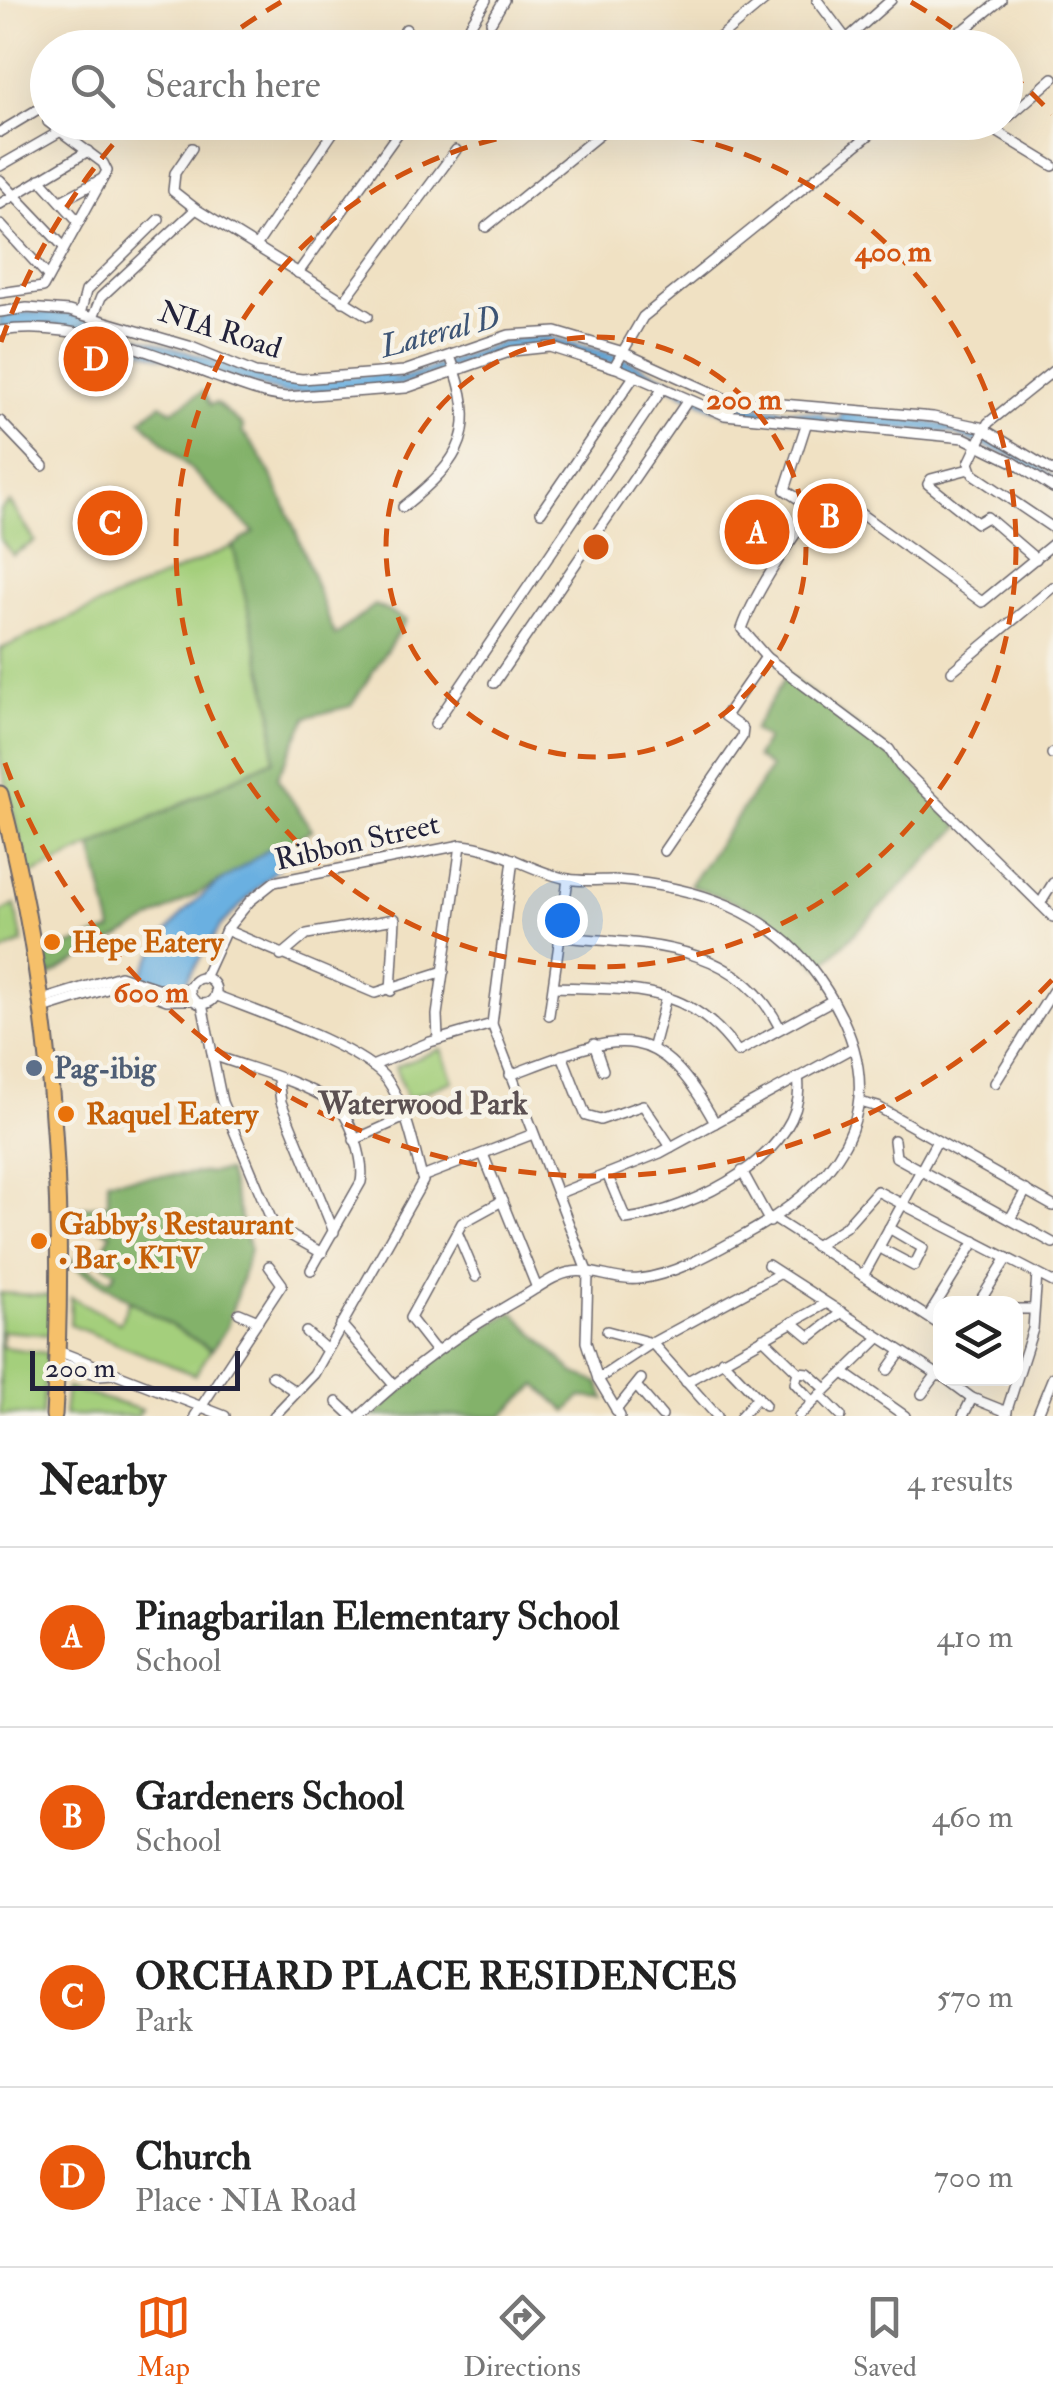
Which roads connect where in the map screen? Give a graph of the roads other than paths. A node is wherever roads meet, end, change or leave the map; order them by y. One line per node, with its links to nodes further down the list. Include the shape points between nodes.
1 (486, 0): 8 (street)
2 (504, 0): 7 (street)
3 (765, 0): 9 (street)
4 (817, 0): 10 (street)
5 (891, 0): 11 (street)
6 (1001, 0): 12 (street)
7 (491, 22)
8 (467, 30)
9 (729, 30)
10 (840, 30)
11 (862, 30)
12 (961, 30)
13 (1053, 78): 14 (street)
14 (1023, 104)
15 (30, 114): 16 (street)
16 (0, 132)
17 (44, 140): 27 (street)
18 (70, 140): 26 (street)
19 (328, 140): 40 (street)
20 (393, 140): 42 (street)
21 (592, 140): 39 (street)
22 (863, 140): 51 (street, via 643,316)
23 (1020, 140): 28 (street)
24 (192, 148): 35 (street, via 175,172 173,191)
25 (456, 150): 45 (street)
26 (88, 152): 29 (street); 30 (street, via 106,166)
27 (0, 166)
28 (1053, 166)
29 (40, 179): 32 (street); 33 (street)
30 (102, 179): 33 (street); 37 (street)
31 (0, 180): 32 (street)
32 (15, 196): 34 (street); 41 (street)
33 (61, 201): 37 (street)
34 (0, 204)
35 (196, 209): 40 (street); 49 (street, via 101,298)
36 (159, 219): 47 (street, via 86,291)
37 (79, 222): 41 (street)
38 (0, 224): 43 (street)
39 (486, 227)
40 (256, 246): 42 (street)
41 (64, 248): 43 (street)
42 (298, 273): 45 (street)
43 (48, 276): 44 (street, via 40,290)
44 (0, 293)
45 (343, 302): 48 (street)
46 (0, 312): 47 (street, NIA Road, via 46,308)
47 (80, 314): 49 (street, NIA Road)
48 (368, 316)
49 (93, 317): 55 (street, NIA Road, via 266,376)
50 (0, 331): 55 (street, via 55,328 266,395)
51 (617, 360): 52 (street, via 538,347); 52 (street, NIA Road, via 556,332 529,331); 54 (street); 58 (street, NIA Road)
52 (454, 364): 55 (street, NIA Road); 55 (street, via 406,388); 66 (street, via 467,419 460,448)
53 (1053, 372): 61 (street)
54 (635, 376): 56 (street); 68 (street)
55 (336, 387)
56 (663, 388): 57 (street); 76 (street)
57 (688, 400): 58 (street, via 725,415); 75 (street)
58 (756, 412): 59 (street); 59 (street, NIA Road)
59 (814, 418): 61 (street); 61 (street, NIA Road, via 933,417); 67 (street, via 785,490)
60 (0, 420): 62 (street)
61 (980, 437): 63 (street); 64 (street, NIA Road); 65 (street)
62 (43, 466)
63 (969, 469): 69 (street); 71 (street, via 928,484 976,523 987,517)
64 (1053, 471)
65 (1053, 488)
66 (402, 507)
67 (815, 510): 71 (street, via 827,496 838,496 982,602); 73 (street, via 743,624)
68 (541, 512)
69 (1053, 528)
70 (1053, 544): 71 (street)
71 (1036, 558)
72 (1053, 587): 74 (street)
73 (766, 657): 79 (street, via 726,716 743,729 742,737); 83 (street, via 890,750)
74 (952, 671)
75 (494, 683)
76 (435, 724)
77 (0, 794): 100 (highway)
78 (460, 844): 80 (street, Ribbon Street); 87 (street, Ribbon Street, via 283,878 250,901); 90 (street)
79 (664, 851)
80 (513, 858): 81 (street, Ribbon Street); 102 (street)
81 (568, 879): 88 (street); 98 (street, Ribbon Street, via 676,887 761,920 804,957)
82 (1053, 883): 83 (street)
83 (1040, 904): 85 (street)
84 (404, 910): 86 (street)
85 (1053, 917)
86 (395, 919): 89 (street, via 306,934); 94 (street)
87 (226, 930): 89 (street); 91 (street, Ribbon Street)
88 (559, 937): 93 (street); 103 (street, via 635,941 716,961 746,979)
89 (281, 956): 94 (street, via 375,993)
90 (444, 971): 94 (street); 104 (street)
91 (204, 978): 92 (street); 96 (street)
92 (190, 987): 99 (street); 100 (street, via 172,993 120,976)
93 (555, 987): 97 (street); 101 (street)
94 (391, 991)
95 (1053, 991): 115 (street)
96 (216, 994): 99 (street); 110 (street)
97 (666, 997): 103 (street, via 708,1014 736,1056); 106 (street)
98 (833, 1000): 103 (street); 107 (street, Ribbon Street)
99 (198, 1002): 100 (street, via 168,1000 123,984); 108 (street)
100 (43, 1005): 175 (highway, via 60,1198)
101 (549, 1015)
102 (492, 1024): 104 (street); 112 (street)
103 (780, 1028)
104 (438, 1040): 110 (street)
105 (594, 1044): 106 (street); 109 (street); 111 (street)
106 (653, 1046): 118 (street, via 683,1069)
107 (852, 1048): 113 (street); 116 (street, Ribbon Street)
108 (213, 1055): 114 (street); 143 (street, via 222,1102 271,1230)
109 (562, 1056): 112 (street); 123 (street, via 590,1124 644,1102)
110 (372, 1066): 117 (street, via 389,1082)
111 (602, 1070)
112 (510, 1074): 119 (street)
113 (798, 1077): 118 (street); 125 (street, via 802,1099 794,1122 769,1155)
114 (278, 1080): 120 (street, via 335,1104); 137 (street)
115 (995, 1083)
116 (860, 1102): 122 (street); 135 (street, via 849,1141)
117 (403, 1118): 120 (street); 128 (street)
118 (716, 1123): 123 (street)
119 (532, 1134): 124 (street); 130 (street)
120 (354, 1140): 137 (street, via 363,1172)
121 (894, 1140): 126 (street, via 896,1157)
122 (936, 1141): 126 (street); 129 (street)
123 (670, 1148): 127 (street)
124 (483, 1154): 128 (street); 131 (street)
125 (742, 1171): 127 (street, via 680,1204 624,1223); 135 (street)
126 (919, 1172): 132 (street); 134 (street)
127 (607, 1174): 130 (street)
128 (422, 1178): 165 (street)
129 (1026, 1190): 133 (street); 134 (street)
130 (557, 1194): 148 (street)
131 (502, 1202): 138 (street, via 465,1216); 154 (street)
132 (903, 1202): 136 (street); 139 (street); 141 (street, via 877,1191 845,1227)
133 (1053, 1206)
134 (1010, 1219): 140 (street)
135 (773, 1220): 141 (street); 148 (street, via 704,1257 639,1279)
136 (890, 1228): 142 (street); 142 (street, via 922,1248 914,1266)
137 (334, 1232): 143 (street)
138 (456, 1232): 152 (street); 172 (street, via 410,1318)
139 (975, 1241): 144 (street); 161 (street)
140 (1053, 1243)
141 (816, 1246): 151 (street)
142 (880, 1248): 151 (street)
143 (322, 1253): 147 (street)
144 (1007, 1258): 150 (street); 155 (street)
145 (269, 1266): 163 (street, via 282,1284)
146 (768, 1266): 149 (street)
147 (311, 1270)
148 (588, 1274): 154 (street, via 573,1271); 183 (street, via 586,1342)
149 (779, 1274): 156 (street); 170 (street)
150 (1037, 1274): 153 (street); 158 (street)
151 (863, 1276): 161 (street)
152 (476, 1277)
153 (1053, 1282)
154 (537, 1288): 172 (street)
155 (983, 1296)
156 (826, 1304): 160 (street); 164 (street)
157 (1023, 1309): 158 (street)
158 (1033, 1309): 174 (street)
159 (240, 1312): 163 (street)
160 (842, 1312): 164 (street, via 810,1338); 169 (street)
161 (928, 1317): 162 (street)
162 (933, 1320)
163 (258, 1321): 194 (street)
164 (792, 1322): 168 (street)
165 (341, 1324): 171 (street); 186 (street)
166 (606, 1331): 170 (street)
167 (306, 1332): 171 (street)
168 (763, 1338): 176 (street); 179 (street)
169 (880, 1338): 173 (street); 180 (street)
170 (652, 1344): 183 (street); 184 (street)
171 (327, 1350): 189 (street)
172 (435, 1350): 186 (street)
173 (901, 1352): 177 (street); 178 (street)
174 (1023, 1354)
175 (58, 1356): 194 (street); 198 (highway)
176 (722, 1360): 184 (street); 206 (street, via 761,1401)
177 (888, 1370)
178 (933, 1371)
179 (798, 1372): 191 (street, via 808,1373); 191 (street, via 795,1384)
180 (844, 1373): 191 (street); 195 (street)
181 (272, 1376): 189 (street)
182 (1053, 1377): 211 (street)
183 (598, 1379): 196 (street)
184 (686, 1382): 205 (street)
185 (933, 1384): 190 (street)
186 (394, 1386): 203 (street)
187 (955, 1386): 192 (street)
188 (1013, 1386): 197 (street)
189 (296, 1392): 201 (street)
190 (922, 1394)
191 (820, 1395): 207 (street); 208 (street)
192 (972, 1398): 197 (street); 210 (street)
193 (337, 1402): 202 (street)
194 (202, 1406): 199 (street); 200 (street)
195 (890, 1412): 209 (street)
196 (618, 1413): 204 (street, via 639,1383)
197 (1006, 1414)
198 (54, 1416)
199 (195, 1416)
200 (225, 1416)
201 (274, 1416)
202 (352, 1416)
203 (360, 1416)
204 (662, 1416)
205 (717, 1416)
206 (740, 1416)
207 (800, 1416)
208 (841, 1416)
209 (905, 1416)
210 (963, 1416)
211 (1038, 1416)

